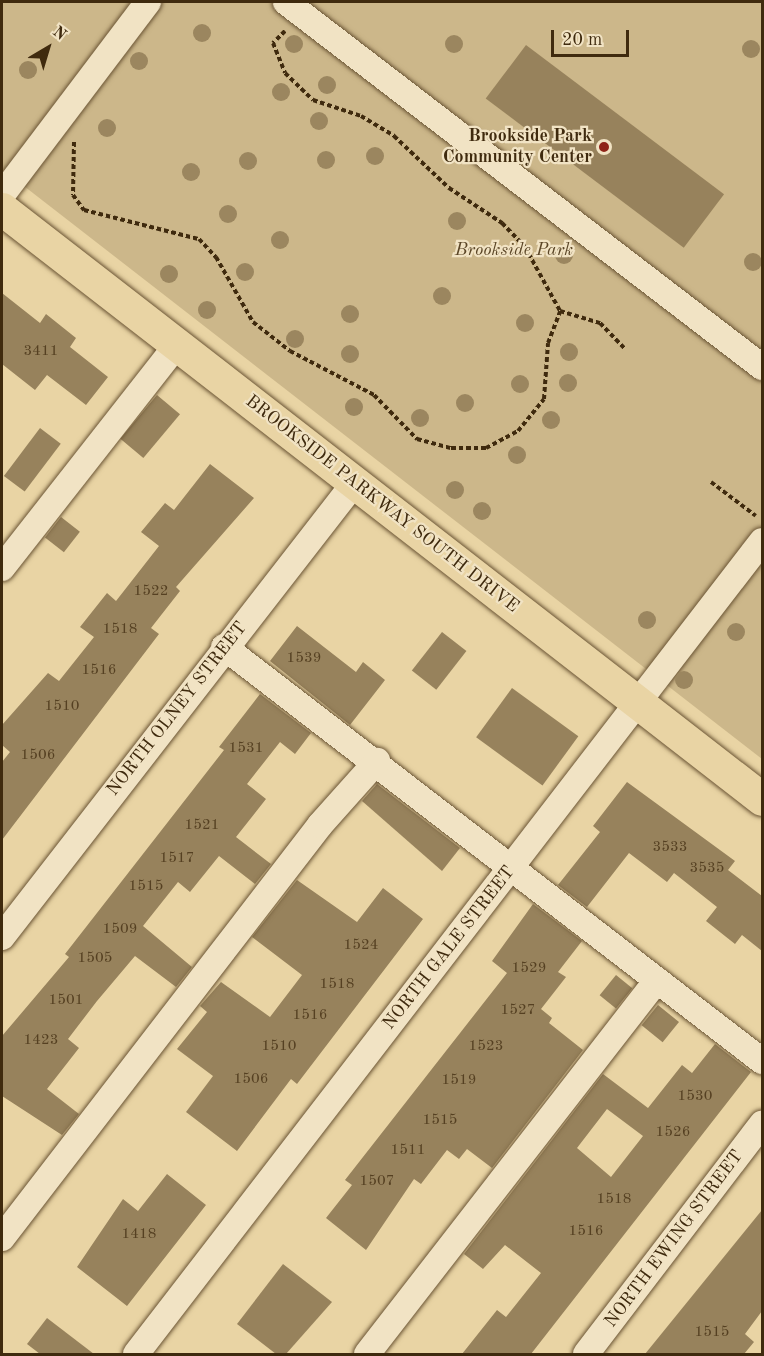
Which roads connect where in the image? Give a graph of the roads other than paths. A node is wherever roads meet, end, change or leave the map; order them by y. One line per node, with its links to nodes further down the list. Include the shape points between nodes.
1 (148, 2): 3 (street)
2 (294, 7): 6 (street)
3 (2, 195)
4 (2, 209): 5 (main road, BROOKSIDE PARKWAY SOUTH DRIVE)
5 (177, 345): 7 (main road, BROOKSIDE PARKWAY SOUTH DRIVE); 9 (street)
6 (762, 367)
7 (355, 482): 10 (street, NORTH OLNEY STREET); 11 (main road, BROOKSIDE PARKWAY SOUTH DRIVE)
8 (762, 541): 11 (street, NORTH GALE STREET)
9 (2, 568)
10 (224, 647): 12 (street); 15 (street, NORTH OLNEY STREET)
11 (638, 703): 13 (main road, BROOKSIDE PARKWAY SOUTH DRIVE); 14 (street, NORTH GALE STREET)
12 (377, 761): 14 (street); 19 (street, via 320,825)
13 (762, 799)
14 (511, 868): 16 (street); 20 (street, NORTH GALE STREET)
15 (2, 937)
16 (657, 980): 17 (street); 21 (street)
17 (762, 1061)
18 (762, 1124): 22 (street, NORTH EWING STREET)
19 (2, 1238)
20 (136, 1354)
21 (368, 1354)
22 (586, 1354)

